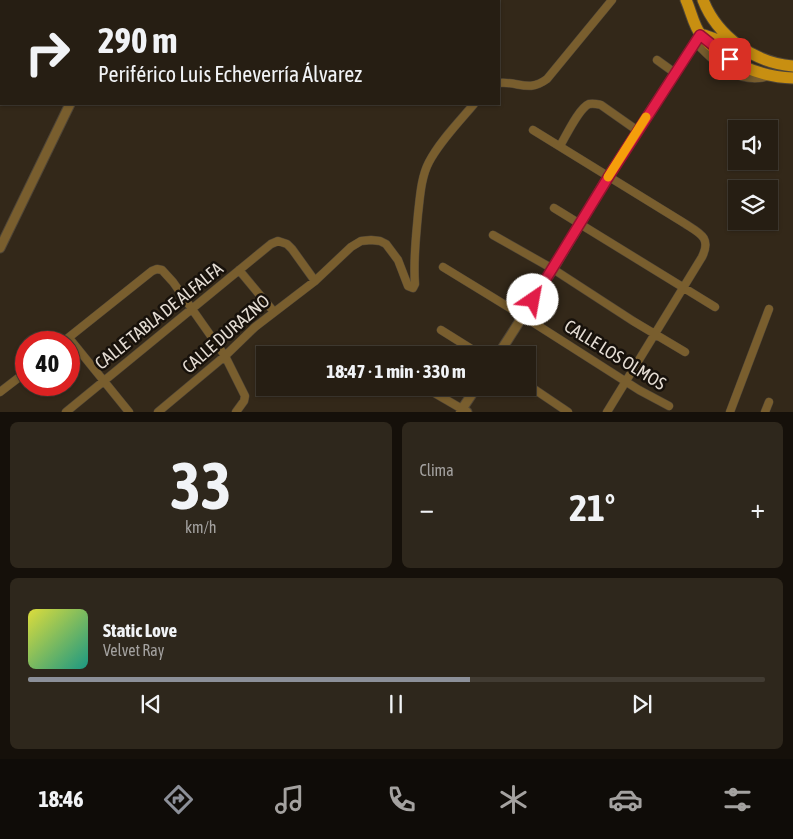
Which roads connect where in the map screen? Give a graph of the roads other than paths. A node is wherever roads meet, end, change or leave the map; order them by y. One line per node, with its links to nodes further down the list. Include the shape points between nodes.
1 (612, 0): 10 (street, via 538,86)
2 (686, 0): 5 (main road)
3 (697, 0): 5 (main road, via 702,17)
4 (703, 0): 7 (main road, via 708,14 731,40 764,59)
5 (698, 39): 7 (main road, via 709,36 759,64); 8 (street); 9 (main road, via 740,65 770,76)
6 (657, 60): 8 (street)
7 (789, 66)
8 (675, 73): 14 (street)
9 (793, 78)
10 (500, 83)
11 (70, 105): 20 (street)
12 (473, 105): 24 (street, CALLE DURAZNO, via 436,151 425,172 415,239 413,288 408,286 398,260 386,244 371,240 351,247)
13 (533, 130): 15 (street)
14 (638, 131): 15 (street, via 601,106 588,104); 16 (street)
15 (560, 146): 16 (street)
16 (609, 176): 18 (street); 25 (street, via 703,237 707,243 706,250)
17 (554, 208): 18 (street)
18 (580, 223): 22 (street); 25 (street)
19 (493, 235): 22 (street)
20 (0, 248)
21 (443, 267): 30 (street, CALLE LOS OLMOS)
22 (553, 269): 30 (street); 33 (street)
23 (239, 270): 24 (street, CALLE TABLA DE ALFALFA, via 278,241 287,244); 27 (street, CALLE TABLA DE ALFALFA); 29 (street)
24 (315, 281): 29 (street, CALLE DURAZNO)
25 (684, 287): 26 (street); 33 (street)
26 (715, 307)
27 (192, 308): 32 (street, via 167,274 157,269); 38 (street); 41 (street, CALLE TABLA DE ALFALFA)
28 (769, 309): 55 (street)
29 (274, 312): 38 (street, CALLE DURAZNO)
30 (523, 316): 35 (street); 40 (street, CALLE LOS OLMOS)
31 (441, 330): 34 (street)
32 (77, 331)
33 (654, 334): 36 (street); 40 (street)
34 (467, 346)
35 (504, 346)
36 (684, 352)
37 (80, 356): 41 (street)
38 (225, 356): 51 (street, CALLE DURAZNO); 52 (street, via 245,396)
39 (15, 380): 43 (street)
40 (625, 381): 47 (street, CALLE LOS OLMOS); 54 (street)
41 (103, 382): 49 (street, CALLE TABLA DE ALFALFA); 50 (street)
42 (536, 390): 53 (street)
43 (0, 392)
44 (439, 396): 48 (street)
45 (471, 396): 48 (street)
46 (769, 402): 56 (street)
47 (669, 406)
48 (463, 411)
49 (66, 412)
50 (129, 412)
51 (158, 412)
52 (236, 412)
53 (568, 412)
54 (607, 412)
55 (730, 412)
56 (765, 412)

